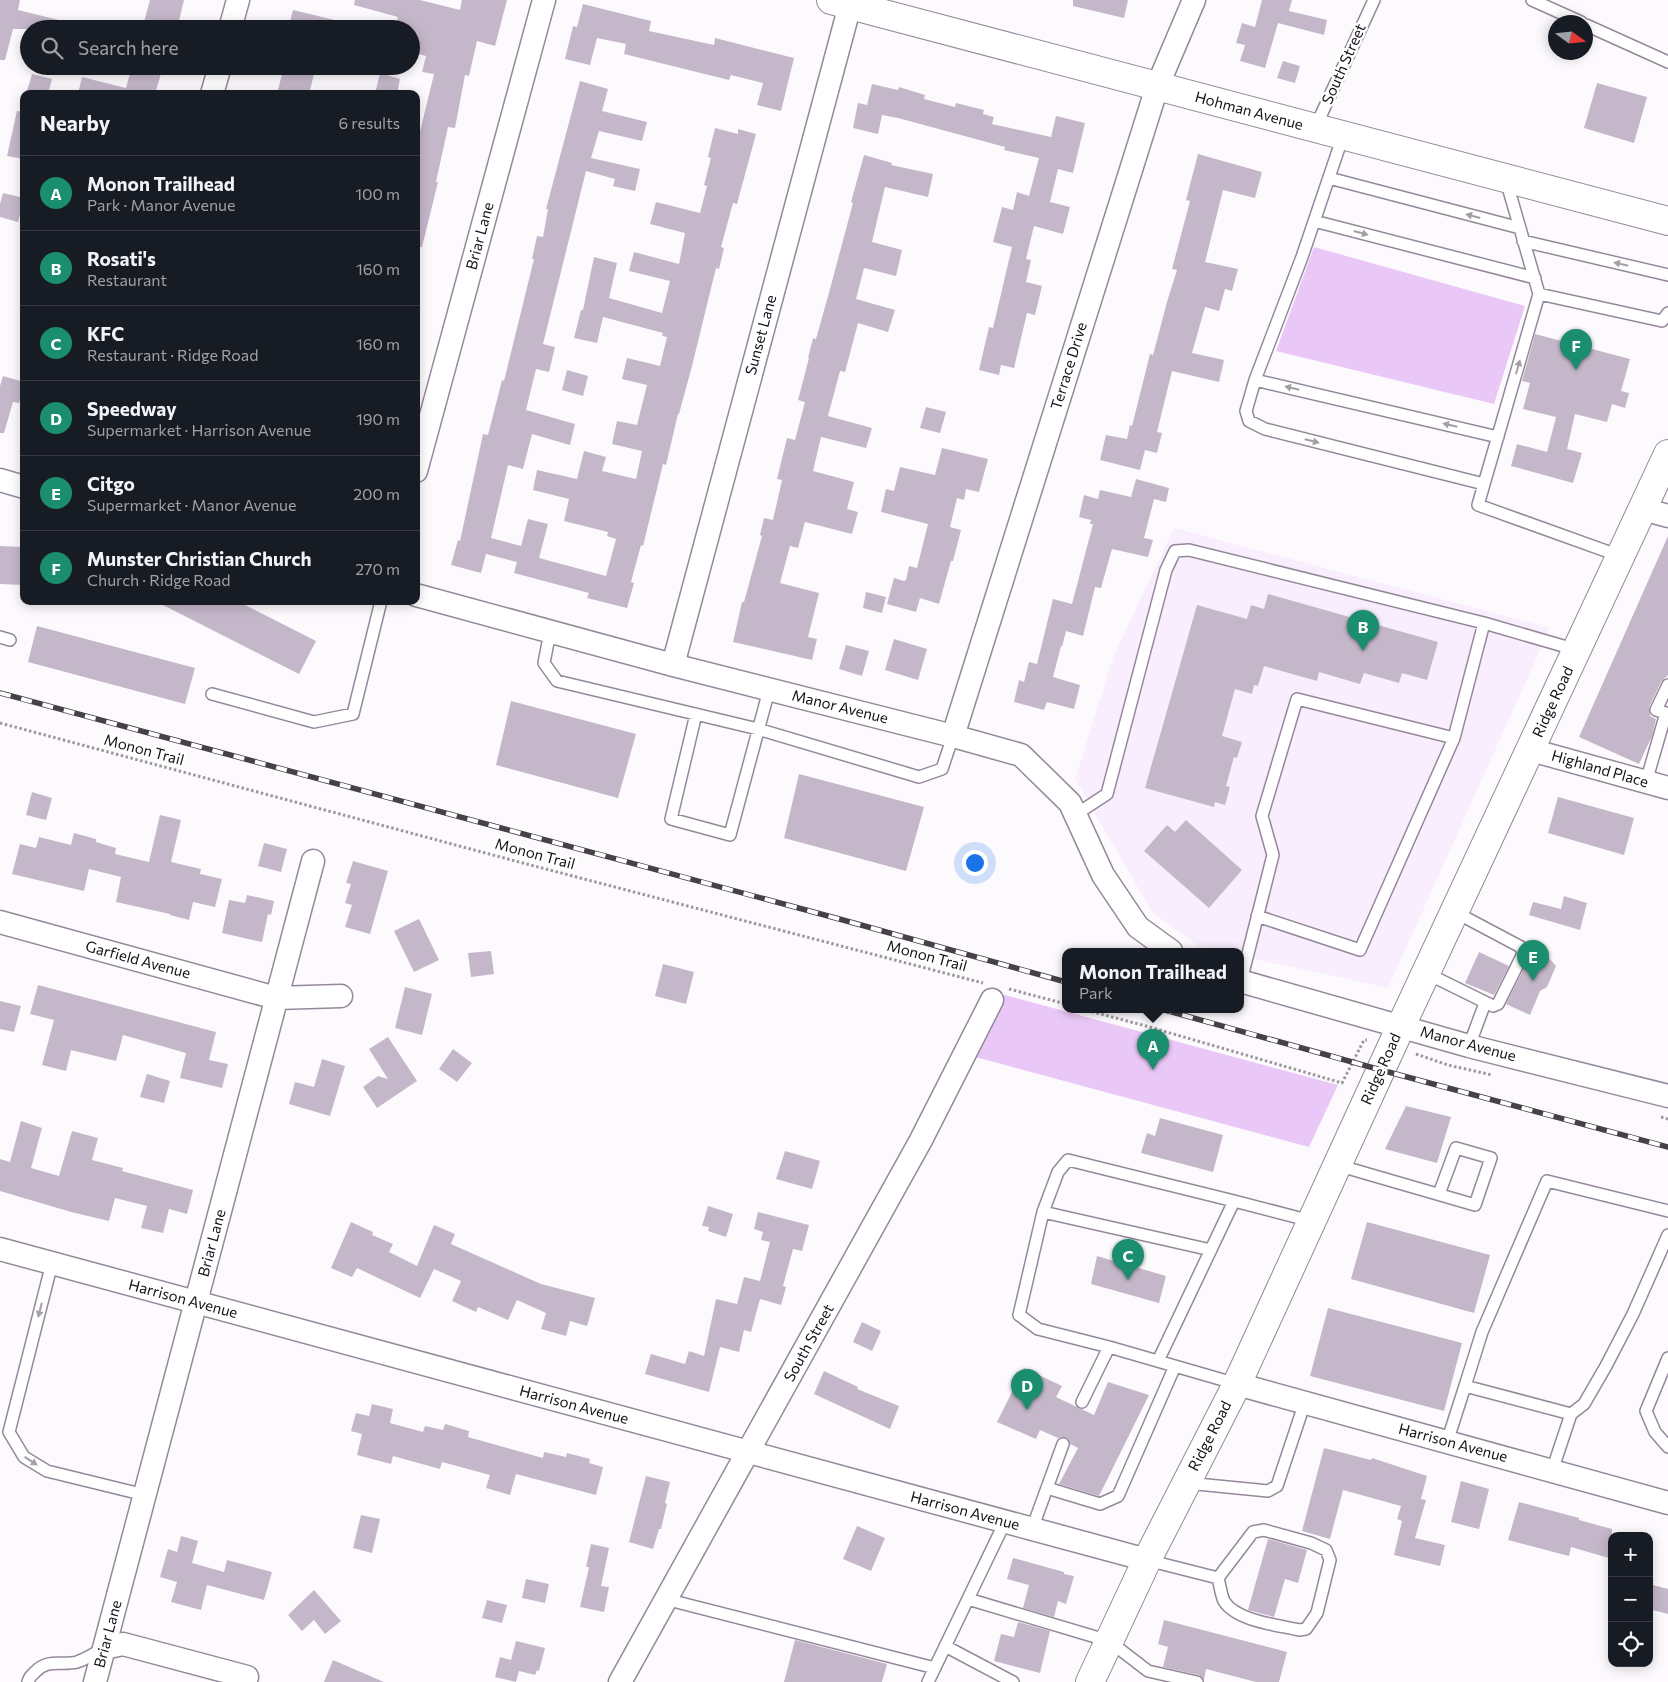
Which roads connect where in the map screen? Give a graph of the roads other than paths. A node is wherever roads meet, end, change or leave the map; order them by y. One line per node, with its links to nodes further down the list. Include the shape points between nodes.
1 (238, 0): 8 (street)
2 (544, 0): 29 (street, Briar Lane)
3 (1194, 0): 12 (street, Terrace Drive)
4 (1374, 0): 14 (lane, South Street)
5 (1532, 0): 7 (lane)
6 (840, 3): 12 (main road, Hohman Avenue); 40 (street, Sunset Lane)
7 (1565, 15)
8 (232, 20)
9 (1593, 27): 10 (lane)
10 (1668, 62)
11 (217, 75): 13 (street)
12 (1157, 86): 14 (main road, Hohman Avenue); 46 (street, Terrace Drive)
13 (213, 90)
14 (1315, 128): 15 (main road, Hohman Avenue)
15 (1343, 136): 16 (lane); 17 (main road, Hohman Avenue)
16 (1329, 178): 18 (lane); 20 (lane, one-way to 16)
17 (1505, 178): 19 (main road, Hohman Avenue); 20 (lane)
18 (1314, 221): 23 (lane, one-way to 23); 26 (lane)
19 (1668, 222)
20 (1520, 228): 21 (lane)
21 (1524, 241): 22 (lane, one-way to 21); 23 (lane)
22 (1668, 276)
23 (1535, 278): 24 (lane)
24 (1539, 294): 25 (lane); 27 (lane, one-way to 24)
25 (1665, 317)
26 (1255, 380): 27 (lane, one-way to 26); 31 (lane, one-way to 31, via 1246,411 1249,421 1265,429)
27 (1498, 436): 31 (lane)
28 (1668, 454): 33 (main road, Ridge Road)
29 (420, 456)
30 (0, 480): 32 (street)
31 (1484, 484): 34 (lane, via 1478,505)
32 (20, 486)
33 (1655, 512): 34 (main road, Ridge Road)
34 (1620, 556): 39 (main road, Ridge Road)
35 (420, 596): 38 (street, Manor Avenue)
36 (380, 605): 43 (lane, via 353,714 314,722)
37 (1484, 622): 39 (lane); 47 (lane); 52 (lane, via 1189,550 1175,551 1166,570 1107,794)
38 (550, 632): 40 (street, Manor Avenue); 44 (lane, via 544,663 557,681)
39 (1577, 650): 49 (main road, Ridge Road)
40 (673, 665): 42 (street, Manor Avenue)
41 (1668, 685): 48 (lane, via 1656,710 1666,713)
42 (770, 690): 45 (lane); 46 (street, Manor Avenue)
43 (212, 694)
44 (696, 714): 45 (lane); 45 (lane, via 671,819 730,835)
45 (758, 729): 46 (lane, via 919,777 942,769)
46 (953, 736): 52 (street, Manor Avenue, via 1021,754 1070,804)
47 (1454, 738): 55 (lane, via 1360,950); 55 (lane, via 1297,699 1262,816 1273,855)
48 (1663, 742): 50 (lane)
49 (1531, 750): 50 (street, Highland Place); 54 (main road, Ridge Road)
50 (1646, 782): 51 (street, Highland Place)
51 (1668, 788)
52 (1075, 816): 57 (street, Manor Avenue, via 1103,875 1138,927)
53 (313, 861): 63 (street, Briar Lane)
54 (1455, 912): 59 (main road, Ridge Road); 64 (lane, via 1521,947 1522,954 1498,1004)
55 (1257, 916): 58 (lane)
56 (0, 922): 63 (street, Garfield Avenue)
57 (1167, 948)
58 (1244, 969)
59 (1426, 973): 64 (lane); 65 (main road, Ridge Road)
60 (1244, 982): 65 (street, Manor Avenue)
61 (996, 991): 91 (street, South Street, via 921,1140)
62 (341, 996): 63 (street, Garfield Avenue)
63 (276, 998): 78 (street, Briar Lane)
64 (1485, 1003): 66 (lane)
65 (1401, 1026): 66 (street, Manor Avenue); 68 (main road, Ridge Road)
66 (1469, 1046): 67 (street, Manor Avenue)
67 (1668, 1096)
68 (1338, 1165): 69 (lane); 73 (main road, Ridge Road)
69 (1439, 1194): 69 (lane, via 1475,1205 1491,1158 1456,1148)
70 (1234, 1201): 72 (lane, via 1068,1160 1058,1172); 73 (lane); 76 (lane)
71 (1668, 1211): 84 (lane, via 1547,1181 1482,1332)
72 (1044, 1212): 76 (lane); 79 (lane, via 1019,1314 1038,1329)
73 (1311, 1221): 83 (main road, Ridge Road)
74 (1668, 1235): 87 (lane, via 1606,1366 1584,1404)
75 (0, 1249): 77 (street, Harrison Avenue)
76 (1210, 1250): 81 (lane)
77 (52, 1263): 78 (street, Harrison Avenue); 95 (lane, one-way to 95, via 9,1432 24,1457 47,1471)
78 (196, 1302): 91 (street, Harrison Avenue); 95 (street, Briar Lane)
79 (1109, 1347): 81 (lane); 85 (lane)
80 (1668, 1358): 90 (lane, via 1646,1411 1655,1432)
81 (1158, 1361): 82 (lane)
82 (1174, 1366): 83 (lane); 94 (lane, via 1118,1496 1100,1504)
83 (1237, 1384): 86 (street, Harrison Avenue); 93 (main road, Ridge Road)
84 (1465, 1386): 87 (lane); 88 (lane)
85 (1082, 1402)
86 (1305, 1402): 88 (street, Harrison Avenue); 93 (lane, via 1276,1486 1268,1491)
87 (1571, 1414): 92 (lane)
88 (1447, 1442): 92 (street, Harrison Avenue)
89 (1063, 1444): 94 (lane)
90 (1668, 1446)
91 (748, 1452): 97 (street, Harrison Avenue); 102 (street, South Street)
92 (1552, 1471): 96 (street, Harrison Avenue)
93 (1187, 1483): 99 (main road, Ridge Road)
94 (1047, 1488): 98 (lane)
95 (145, 1495): 105 (street, Briar Lane)
96 (1668, 1503)
97 (1005, 1522): 98 (street, Harrison Avenue); 101 (lane)
98 (1032, 1529): 99 (street, Harrison Avenue)
99 (1148, 1560): 100 (lane); 103 (main road, Ridge Road)
100 (1218, 1578): 100 (lane, via 1223,1600 1242,1617 1306,1629 1317,1613 1330,1560 1326,1550 1311,1543 1264,1530 1253,1532)
101 (968, 1598): 103 (lane); 104 (lane)
102 (665, 1599): 106 (lane); 110 (street, South Street)
103 (1109, 1641): 113 (main road, Ridge Road); 114 (lane, via 1148,1671)
104 (945, 1646): 106 (lane); 112 (lane)
105 (104, 1648): 107 (street, via 124,1644); 108 (lane, via 75,1662 41,1666); 109 (street, Briar Lane)
106 (935, 1668): 111 (lane)
107 (248, 1677)
108 (28, 1682)
109 (95, 1682)
110 (620, 1682)
111 (928, 1682)
112 (1013, 1682)
113 (1090, 1682)
114 (1197, 1682)

